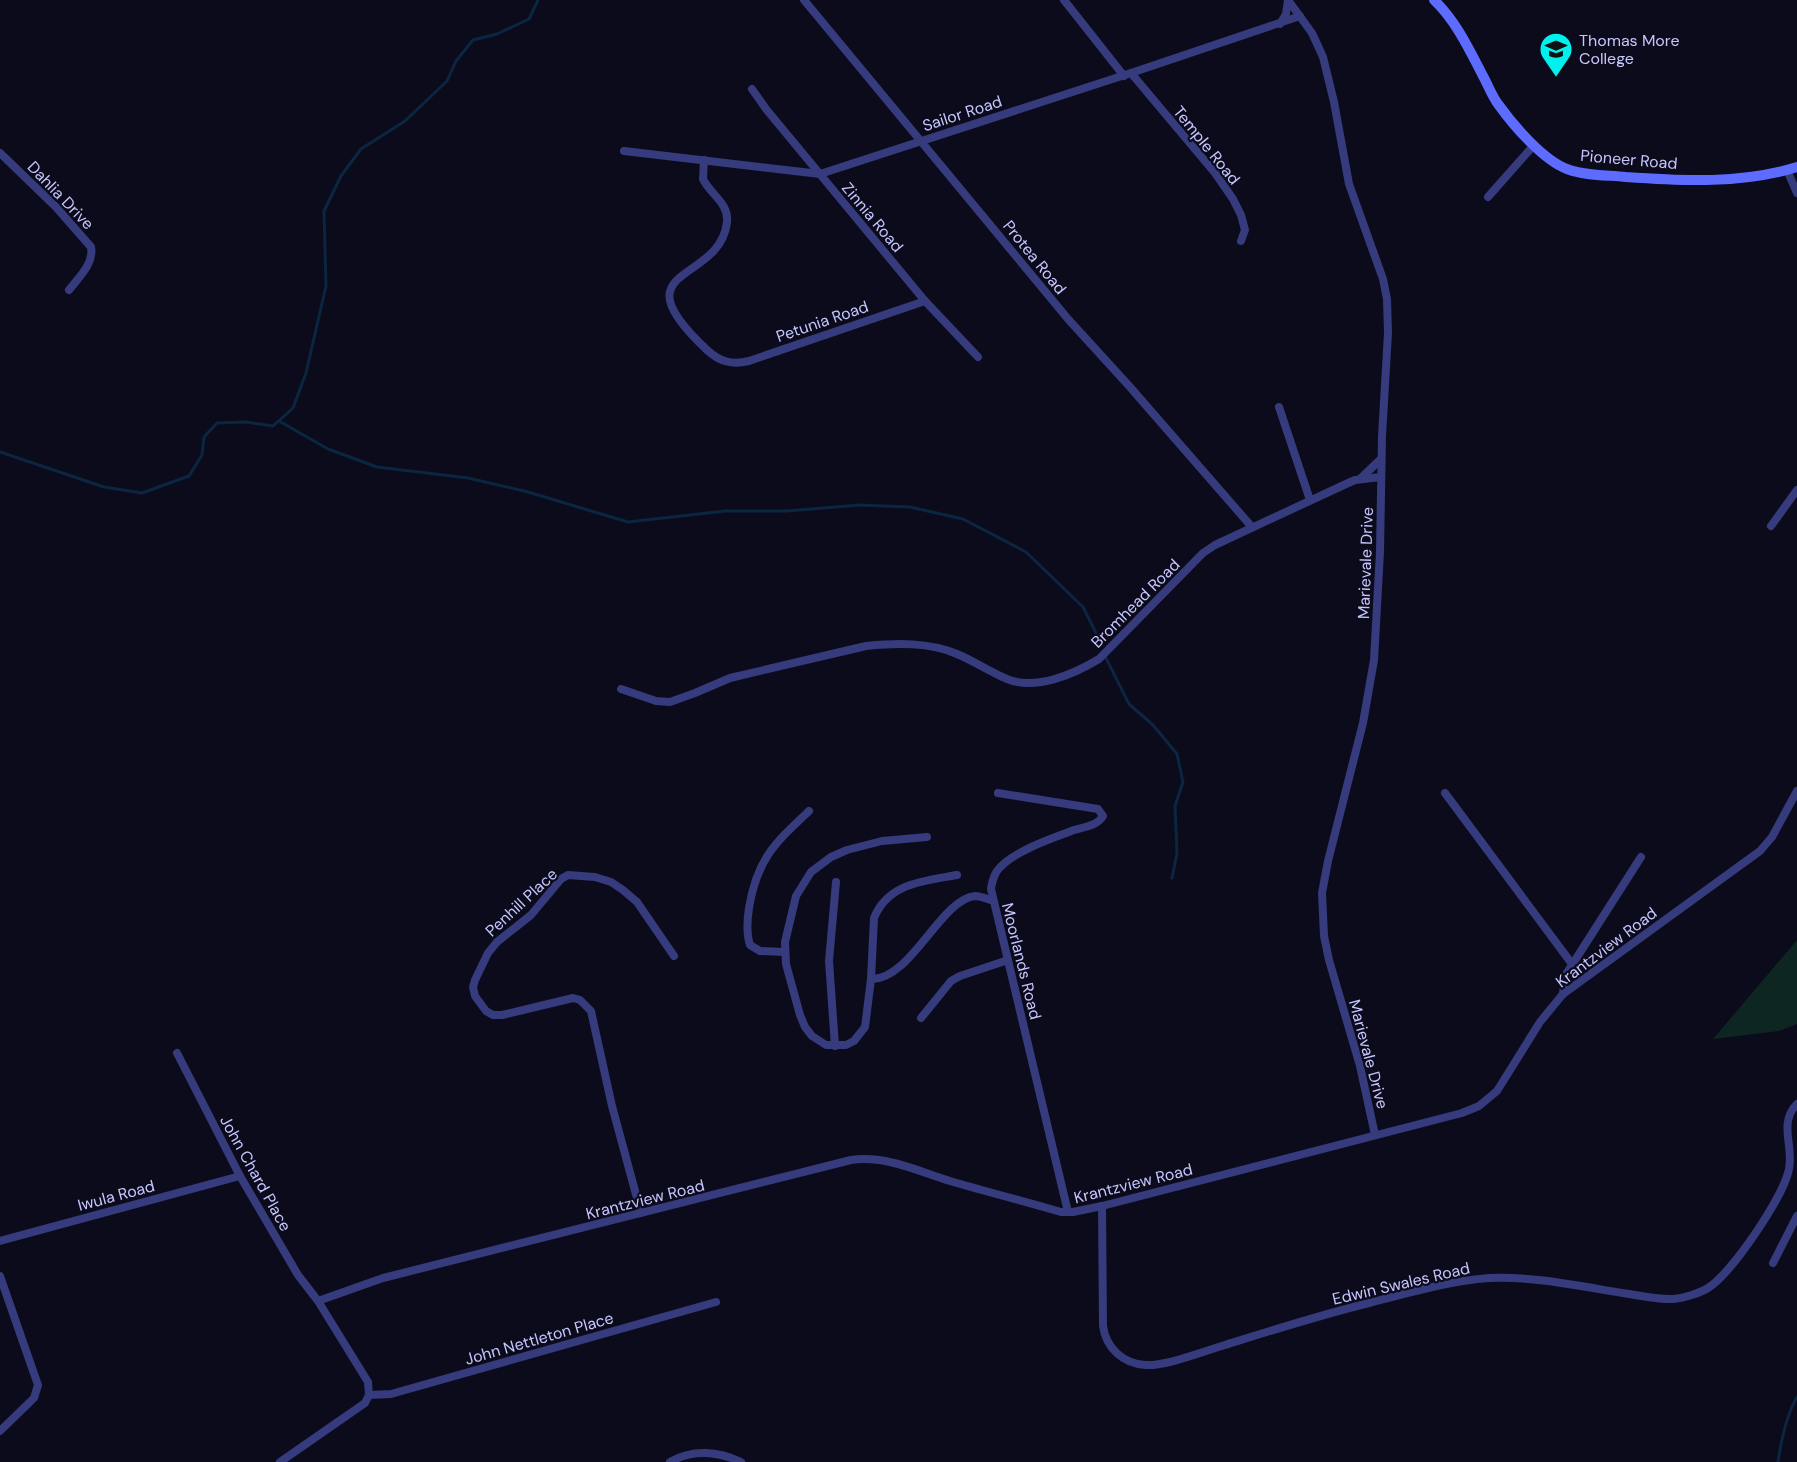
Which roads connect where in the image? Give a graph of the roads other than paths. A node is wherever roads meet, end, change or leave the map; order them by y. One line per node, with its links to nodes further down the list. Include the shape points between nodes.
1 (804, 0): 9 (street, Protea Road)
2 (1064, 0): 7 (street, Temple Road)
3 (1288, 0): 5 (street, Marievale Drive); 6 (street)
4 (1434, 0): 10 (main road, Pioneer Road, via 1466,43 1497,103)
5 (1300, 16): 6 (street, Sailor Road); 23 (street, Marievale Drive, via 1323,57 1348,184 1387,299)
6 (1280, 24): 7 (street, Sailor Road)
7 (1128, 75): 9 (street, Sailor Road); 18 (street, Temple Road, via 1215,173 1233,199 1245,230)
8 (752, 89): 15 (street, Zinnia Road)
9 (921, 140): 15 (street, Sailor Road); 28 (street, Protea Road, via 1068,319)
10 (1534, 145): 14 (main road, Pioneer Road, via 1567,169 1597,175 1741,179); 17 (street)
11 (624, 151): 13 (street, Sailor Road)
12 (0, 153): 19 (street, Dahlia Drive, via 91,247 89,263)
13 (704, 160): 15 (street, Sailor Road); 20 (street, Petunia Road, via 703,179 726,209 725,231 709,256 674,282 669,292 675,315 717,358 727,363 749,361)
14 (1792, 169): 16 (street)
15 (820, 174): 20 (street, Zinnia Road)
16 (1797, 193)
17 (1488, 197)
18 (1241, 241)
19 (69, 290)
20 (925, 301): 21 (street, Zinnia Road)
21 (978, 357)
22 (1279, 407): 27 (street)
23 (1381, 459): 24 (street, Marievale Drive); 25 (street)
24 (1381, 477): 25 (street, Bromhead Road); 50 (street, Marievale Drive, via 1374,660 1322,893 1329,960 1360,1066)
25 (1359, 480): 27 (street, Bromhead Road)
26 (1797, 490): 29 (street)
27 (1310, 500): 28 (street, Bromhead Road)
28 (1251, 526): 30 (street, Bromhead Road, via 1203,553 1099,659 1054,678 1016,681 938,648 888,644 730,678 670,702)
29 (1771, 526)
30 (621, 689)
31 (1797, 790): 45 (street, Krantzview Road, via 1760,851)
32 (998, 793): 39 (street, Moorlands Road, via 1098,809 1103,816 1097,823 1050,839 1004,864 992,879)
33 (1445, 793): 43 (street)
34 (809, 811): 40 (street, via 769,852 752,888 747,923 750,945 760,951)
35 (927, 837): 40 (street, via 882,841 847,850 822,862 796,896)
36 (1641, 857): 43 (street)
37 (957, 875): 44 (street, via 915,883 885,900 874,918)
38 (836, 882): 47 (street, via 829,961)
39 (993, 901): 42 (street, Moorlands Road); 44 (street, via 978,896 965,899 898,970)
40 (784, 952): 47 (street, via 805,1027 819,1042)
41 (674, 956): 55 (street, Penhill Place, via 637,902 623,890 595,877 568,875 531,915 492,947 473,987 480,1005 493,1014 573,998 591,1011)
42 (1008, 960): 46 (street, via 951,981); 54 (street, Moorlands Road)
43 (1572, 964): 45 (street, via 1565,976)
44 (872, 980): 47 (street, via 865,1027 854,1041)
45 (1563, 994): 50 (street, Krantzview Road, via 1488,1100 1462,1113)
46 (921, 1018)
47 (835, 1046)
48 (177, 1053): 52 (street, John Chard Place)
49 (1797, 1104): 51 (street, Edwin Swales Road, via 1786,1124)
50 (1375, 1135): 53 (street, Krantzview Road)
51 (1793, 1148): 53 (street, Edwin Swales Road, via 1781,1194 1748,1243 1713,1284 1689,1295 1667,1299 1518,1279 1473,1280 1355,1306 1186,1357 1146,1365 1118,1355 1105,1336)
52 (240, 1176): 57 (street, Iwula Road); 60 (street, John Chard Place, via 298,1275)
53 (1102, 1206): 54 (street, Krantzview Road)
54 (1068, 1212): 55 (street, Krantzview Road, via 888,1161 861,1159)
55 (640, 1213): 60 (street, Krantzview Road, via 382,1278)
56 (1797, 1216): 58 (street)
57 (0, 1241)
58 (1773, 1263)
59 (0, 1276): 63 (street, via 38,1385 34,1398)
60 (318, 1301): 62 (street, John Chard Place, via 368,1380)
61 (716, 1302): 62 (street, John Nettleton Place, via 391,1394)
62 (369, 1395): 64 (street, via 360,1407)
63 (0, 1431)
64 (280, 1462)
65 (670, 1462): 66 (street, via 684,1455 703,1453)
66 (741, 1462)

